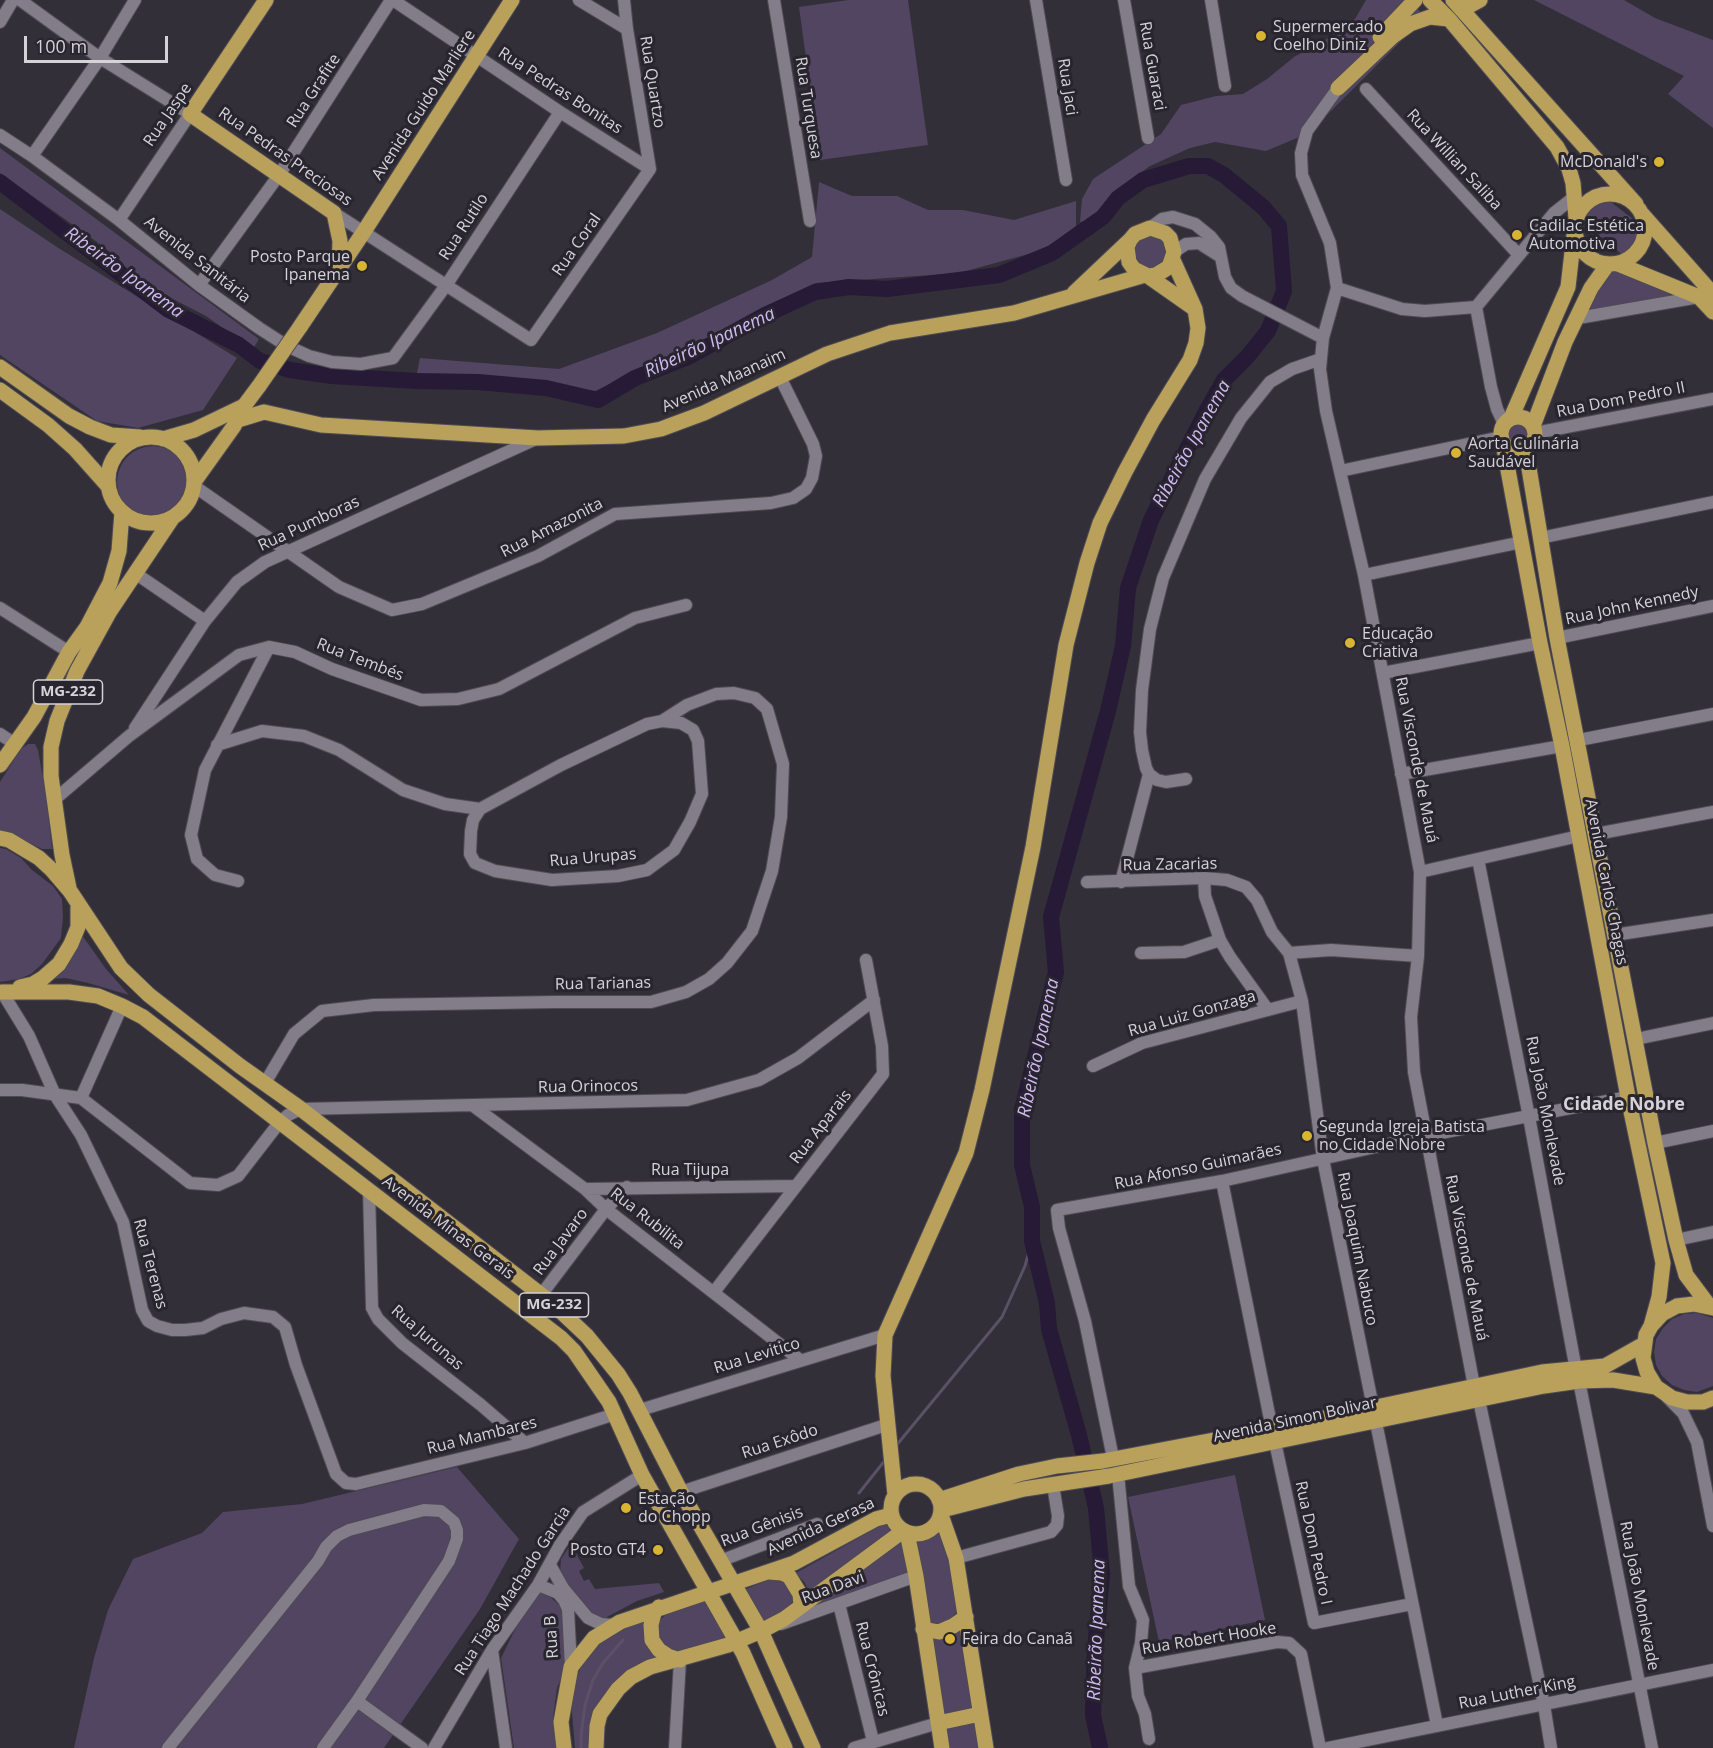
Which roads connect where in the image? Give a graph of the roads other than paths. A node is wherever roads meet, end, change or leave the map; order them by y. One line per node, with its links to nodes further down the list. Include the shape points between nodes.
1 (13, 0): 17 (street)
2 (20, 0): 20 (street, Rua Pedras Preciosas)
3 (135, 0): 20 (street)
4 (266, 0): 25 (main road, Rua Jaspe)
5 (392, 0): 19 (street, Rua Pedras Bonitas); 30 (street, Rua Grafite)
6 (512, 0): 19 (main road, Avenida Guido Marliere)
7 (579, 0): 18 (street)
8 (624, 0): 18 (street, Rua Quartzo)
9 (774, 0): 36 (street, Rua Turquesa)
10 (1036, 0): 31 (street, Rua Jaci)
11 (1124, 0): 27 (street, Rua Guaraci)
12 (1211, 0): 21 (street)
13 (1415, 0): 22 (main road)
14 (1480, 0): 15 (main road, via 1469,6)
15 (1456, 3): 33 (main road)
16 (1439, 9): 22 (main road, via 1394,36); 32 (main road, via 1557,147 1569,169)
17 (0, 22)
18 (627, 29): 29 (street, Rua Quartzo)
19 (477, 56): 24 (street, Rua Pedras Bonitas); 39 (main road, Avenida Guido Marliere)
20 (100, 58): 25 (street, Rua Pedras Preciosas); 28 (street)
21 (1225, 86)
22 (1338, 88): 49 (street, Rua Visconde de Mauá, via 1307,131 1300,164 1306,189 1330,243)
23 (1365, 89): 41 (street, Rua Willian Saliba)
24 (560, 112): 29 (street, Rua Pedras Bonitas); 47 (street, Rua Rutilo)
25 (190, 114): 30 (main road, Rua Pedras Preciosas); 35 (street, Rua Jaspe)
26 (0, 135): 28 (street, Avenida Sanitária)
27 (1148, 138)
28 (32, 156): 35 (street, Avenida Sanitária)
29 (650, 169): 57 (street, Rua Coral)
30 (279, 175): 34 (main road, Rua Pedras Preciosas); 48 (street, Rua Grafite)
31 (1066, 180)
32 (1573, 198): 37 (main road); 41 (street, via 1554,213)
33 (1638, 208): 37 (main road, via 1629,199 1600,195 1582,208); 44 (main road, via 1644,220 1644,239 1635,255); 51 (main road)
34 (334, 213): 39 (street, Rua Pedras Preciosas); 45 (main road, via 340,241)
35 (119, 220): 48 (street, Avenida Sanitária)
36 (810, 221)
37 (1575, 224): 44 (main road, via 1578,245 1588,257); 68 (main road, via 1568,287)
38 (1150, 228): 40 (main road); 42 (main road, via 1170,238); 43 (street, via 1173,217 1195,224 1219,247)
39 (363, 233): 45 (main road, Avenida Guido Marliere); 47 (street, Rua Pedras Preciosas)
40 (1130, 240): 46 (main road, via 1129,262); 50 (main road, Avenida Maanaim)
41 (1518, 254): 52 (street)
42 (1174, 256): 43 (street, via 1186,244 1199,243); 46 (main road, via 1163,272); 53 (main road)
43 (1222, 258): 56 (street, via 1231,288)
44 (1613, 264): 51 (main road); 55 (main road, via 1591,288)
45 (339, 269): 62 (main road, Avenida Guido Marliere, bridge)
46 (1147, 275): 50 (main road, Avenida Maanaim); 53 (main road)
47 (447, 284): 57 (street, Rua Pedras Preciosas); 58 (street, Rua Rutilo)
48 (199, 285): 58 (street, Avenida Sanitária, via 259,328 309,356 361,364)
49 (1337, 288): 52 (street, via 1402,309 1425,312); 56 (street, Rua Visconde de Mauá)
50 (1072, 295): 61 (main road, Avenida Maanaim, via 1014,312 891,333 827,354)
51 (1706, 296): 54 (main road); 55 (street)
52 (1476, 307): 68 (street, via 1491,387)
53 (1195, 309): 158 (main road, via 1198,328 1190,360 1125,472 1086,563 1066,645 1033,847 972,1132)
54 (1713, 312)
55 (1578, 318): 67 (main road, via 1565,342)
56 (1323, 338): 59 (street, Rua Visconde de Mauá)
57 (531, 340)
58 (393, 358)
59 (1321, 359): 72 (street, Rua Visconde de Mauá, via 1326,411); 101 (street, via 1270,382 1241,418 1205,479 1163,578 1150,629 1142,690 1140,732)
60 (0, 367): 69 (main road, via 90,427 111,435)
61 (780, 377): 70 (main road, Avenida Maanaim, via 661,429 624,436); 80 (street, Rua Amazonita, via 816,456 806,489 793,498 771,503 615,514 538,556 422,604 392,610 339,587)
62 (256, 389): 65 (main road, Avenida Guido Marliere); 66 (main road)
63 (0, 390): 74 (main road, via 75,448)
64 (1713, 399): 67 (street, Rua Dom Pedro II)
65 (241, 413): 66 (main road, Avenida Maanaim); 69 (main road, Avenida Guido Marliere, via 194,430); 73 (main road, Avenida Guido Marliere)
66 (274, 413): 70 (main road, Avenida Maanaim, via 321,424)
67 (1534, 429): 68 (main road, via 1521,417); 71 (main road, via 1534,442)
68 (1505, 431): 71 (main road, via 1511,450); 72 (street); 79 (main road, Avenida Carlos Chagas)
69 (156, 438): 73 (main road, via 174,443 182,451 193,470); 74 (main road, via 132,442 118,453 110,468)
70 (538, 438): 80 (street, Rua Pumboras)
71 (1526, 450): 78 (main road, Avenida Carlos Chagas)
72 (1340, 471): 82 (street, Rua Visconde de Mauá)
73 (194, 484): 77 (main road, MG-232, via 187,504); 80 (street, Rua Amazonita)
74 (108, 486): 76 (main road)
75 (1713, 502): 78 (street)
76 (122, 512): 77 (main road, via 146,523); 90 (main road, MG-232, via 119,551 110,584)
77 (173, 517): 81 (main road, MG-232)
78 (1540, 538): 87 (main road, Avenida Carlos Chagas)
79 (1522, 542): 82 (street); 88 (main road, Avenida Carlos Chagas)
80 (288, 551): 86 (street, Rua Pumboras, via 237,582)
81 (135, 573): 86 (street); 104 (main road, MG-232, via 76,670 57,721 50,760)
82 (1364, 575): 91 (street, Rua Visconde de Mauá)
83 (686, 605): 89 (street, Rua Tembés, via 635,618 499,689 458,699 421,700 296,652)
84 (1713, 606): 87 (street, Rua John Kennedy)
85 (0, 608): 90 (street)
86 (205, 621): 95 (street, Rua Pumboras)
87 (1557, 638): 96 (main road, Avenida Carlos Chagas)
88 (1540, 643): 91 (street); 99 (main road, Avenida Carlos Chagas)
89 (269, 647): 95 (street, Rua Tembés, via 239,655); 98 (street)
90 (69, 652): 97 (main road, MG-232)
91 (1383, 673): 102 (street, Rua Visconde de Mauá)
92 (1713, 714): 96 (street)
93 (662, 721): 105 (street, Rua Tarianas, via 589,751); 105 (street, Rua Urupas, via 681,723 693,730 698,741 702,794 674,850 647,870 552,880 495,871 475,863 470,854 473,820); 133 (street, Rua Tarianas, via 687,705 716,694 755,698 767,709 783,764 781,817 771,871 752,931 727,963 686,992 651,1002 374,1005 322,1011 294,1034)
94 (0, 734): 97 (street)
95 (129, 736): 104 (street, Rua Tembés)
96 (1579, 740): 107 (main road, Avenida Carlos Chagas)
97 (15, 744): 100 (main road, MG-232)
98 (217, 745): 105 (street, via 262,731 304,736 339,750 404,790 445,804); 113 (street, via 205,770 191,835 197,859 215,875)
99 (1562, 746): 102 (street); 108 (main road, Avenida Carlos Chagas)
100 (0, 765)
101 (1149, 774): 103 (street, via 1166,782); 115 (street)
102 (1401, 774): 111 (street, Rua Visconde de Mauá)
103 (1186, 779)
104 (54, 800): 116 (main road, MG-232)
105 (480, 809)
106 (1713, 812): 107 (street)
107 (1596, 834): 119 (main road, Avenida Carlos Chagas)
108 (1579, 836): 110 (street); 136 (main road, Avenida Carlos Chagas)
109 (0, 838): 116 (main road, MG-232, via 39,858)
110 (1478, 859): 111 (street); 140 (street, Rua João Monlevade)
111 (1420, 872): 123 (street, Rua Visconde de Mauá)
112 (1204, 878): 115 (street, Rua Zacarias); 120 (street, via 1205,896); 122 (street, Rua Zacarias, via 1246,887)
113 (238, 881)
114 (1087, 882): 115 (street, Rua Zacarias)
115 (1122, 882)
116 (70, 891): 117 (main road, MG-232)
117 (78, 907): 125 (main road, via 78,927 59,964 33,984); 133 (main road, Avenida Minas Gerais / MG-232, via 133,981)
118 (1713, 920): 119 (street)
119 (1614, 935): 131 (main road, Avenida Carlos Chagas)
120 (1220, 940): 121 (street, via 1184,952); 129 (street)
121 (1141, 953)
122 (1289, 953): 123 (street, via 1330,950); 127 (street, Rua Joaquim Nabuco)
123 (1418, 956): 143 (street, Rua Visconde de Mauá, via 1412,1017 1414,1072)
124 (866, 960): 126 (street, Rua Aparais)
125 (1, 992): 128 (main road, Avenida Minas Gerais / MG-232, via 69,992 98,996); 135 (street, Rua Terenas, via 29,1036)
126 (874, 1000): 138 (street, Rua Orinocos, via 798,1058 759,1080 687,1100); 147 (street, Rua Aparais, via 883,1074)
127 (1302, 1001): 129 (street, Rua Luiz Gonzaga); 145 (street, Rua Joaquim Nabuco)
128 (122, 1006): 137 (street); 141 (main road, Avenida Minas Gerais / MG-232, via 143,1017)
129 (1268, 1010): 132 (street, Rua Luiz Gonzaga, via 1142,1043)
130 (1713, 1023): 131 (street)
131 (1636, 1039): 144 (main road, Avenida Carlos Chagas)
132 (1093, 1066)
133 (265, 1083): 139 (main road, Avenida Minas Gerais / MG-232)
134 (0, 1090): 135 (street)
135 (55, 1095): 137 (street); 174 (street, Rua Terenas, via 81,1135 123,1222 142,1310 148,1321 185,1330 203,1328 244,1313 273,1317 285,1327 336,1474 346,1483)
136 (1628, 1097): 140 (street, Rua Afonso Guimarães); 157 (main road, Avenida Carlos Chagas, via 1664,1263)
137 (81, 1098): 141 (street, via 190,1183 218,1185 238,1176)
138 (472, 1105): 139 (street, Rua Orinocos); 149 (street, Rua Rubilita)
139 (301, 1109): 141 (street); 155 (main road, Avenida Minas Gerais / MG-232)
140 (1529, 1117): 143 (street, Rua Afonso Guimarães); 161 (street, Rua João Monlevade)
141 (279, 1123): 150 (main road, Avenida Minas Gerais / MG-232)
142 (1713, 1131): 144 (street)
143 (1425, 1136): 145 (street, Rua Afonso Guimarães); 163 (street, Rua Visconde de Mauá)
144 (1655, 1143): 153 (main road, Avenida Carlos Chagas)
145 (1323, 1158): 146 (street, Rua Afonso Guimarães); 167 (street, Rua Joaquim Nabuco)
146 (1222, 1181): 169 (street, Rua Dom Pedro I); 171 (street, Rua Afonso Guimarães, via 1057,1210 1085,1321)
147 (796, 1186): 148 (street, Rua Tijupa); 154 (street, Rua Aparais)
148 (627, 1187): 149 (street, Rua Tijupa); 151 (street, Rua Javaro)
149 (585, 1189): 151 (street, Rua Rubilita)
150 (369, 1190): 166 (main road, Avenida Minas Gerais / MG-232, via 561,1338 598,1383); 170 (street, Rua Jurunas, via 372,1308 378,1319)
151 (606, 1209): 154 (street, Rua Rubilita); 155 (street, Rua Javaro)
152 (1713, 1232): 153 (street)
153 (1676, 1240): 156 (main road, Avenida Carlos Chagas, via 1686,1275)
154 (714, 1292): 160 (street, Rua Rubilita)
155 (542, 1296): 165 (main road, Avenida Minas Gerais / MG-232, via 587,1335)
156 (1712, 1307): 157 (main road, via 1677,1306)
157 (1651, 1326): 159 (main road, Avenida Carlos Chagas)
158 (885, 1335): 160 (street, Rua Levitico); 168 (main road, via 883,1376)
159 (1644, 1344): 161 (main road, Avenida Simon Bolivar); 162 (main road, via 1647,1372)
160 (800, 1360): 165 (street, Rua Levitico)
161 (1577, 1375): 162 (main road, Avenida Simon Bolivar); 163 (main road, Avenida Simon Bolivar, via 1542,1372); 205 (street, Rua João Monlevade)
162 (1658, 1388): 164 (main road, Avenida Simon Bolivar, via 1687,1402); 181 (street, via 1683,1413 1692,1429)
163 (1477, 1393): 167 (main road, Avenida Simon Bolivar); 207 (street, Rua Visconde de Mauá)
164 (1713, 1398)
165 (640, 1410): 176 (main road, Avenida Minas Gerais / MG-232)
166 (615, 1414): 170 (street, Rua Mambares); 172 (main road, Avenida Minas Gerais / MG-232)
167 (1373, 1415): 169 (main road, Avenida Simon Bolivar); 192 (street, Rua Joaquim Nabuco)
168 (889, 1424): 176 (street, Rua Exôdo); 177 (main road)
169 (1274, 1436): 171 (main road, Avenida Simon Bolivar); 173 (main road, Avenida Simon Bolivar); 192 (street, Rua Dom Pedro I, via 1314,1623)
170 (525, 1443): 174 (street, Rua Mambares)
171 (1108, 1460): 178 (main road, Avenida Simon Bolivar, via 1019,1474)
172 (642, 1475): 185 (street, Rua Tiago Machado Garcia, via 583,1512); 190 (main road, Avenida Minas Gerais / MG-232)
173 (1114, 1475): 175 (main road, Avenida Simon Bolivar); 203 (street, via 1129,1586 1143,1620)
174 (356, 1484)
175 (1057, 1485): 178 (main road, Avenida Simon Bolivar); 183 (street, via 1058,1516 1052,1532)
176 (681, 1492): 184 (main road, Avenida Minas Gerais / MG-232)
177 (895, 1495): 178 (main road, via 906,1486 920,1484 932,1490); 179 (main road)
178 (941, 1508): 182 (main road, via 928,1532); 183 (main road)
179 (891, 1515): 182 (main road); 186 (main road, Avenida Gerasa, via 876,1519 794,1563)
180 (817, 1524): 184 (street, Rua Gênisis)
181 (1713, 1526)
182 (905, 1532): 187 (main road); 193 (main road)
183 (957, 1558): 195 (main road)
184 (720, 1562): 188 (main road, Avenida Minas Gerais / MG-232)
185 (550, 1565): 189 (street, Rua Tiago Machado Garcia); 196 (street, Rua B, via 588,1618)
186 (766, 1572): 188 (main road, Avenida Gerasa); 193 (main road, via 789,1576 800,1594)
187 (916, 1576): 191 (street, Rua Davi); 197 (main road)
188 (732, 1584): 190 (main road, Avenida Gerasa); 198 (main road, Avenida Minas Gerais / MG-232)
189 (538, 1585): 200 (street, Rua Tiago Machado Garcia); 202 (street, Rua B, via 558,1593 568,1609)
190 (708, 1591): 194 (main road); 199 (main road, Avenida Minas Gerais / MG-232)
191 (839, 1604): 198 (street, Rua Davi); 212 (street, Rua Crônicas)
192 (1412, 1604): 210 (street, Rua Joaquim Nabuco)
193 (801, 1606): 198 (main road)
194 (659, 1607): 196 (main road); 201 (main road, via 651,1624 652,1640 658,1650)
195 (966, 1617): 197 (main road, via 939,1632); 208 (main road)
196 (613, 1625): 202 (main road, via 594,1638)
197 (923, 1629): 209 (main road)
198 (761, 1631): 199 (main road); 222 (main road, Avenida Minas Gerais / MG-232)
199 (737, 1641): 201 (main road); 221 (main road, Avenida Minas Gerais / MG-232)
200 (492, 1650): 216 (street, Rua Tiago Machado Garcia); 217 (street)
201 (680, 1660): 219 (main road, via 650,1667 618,1689 600,1714); 220 (street)
202 (571, 1666): 218 (main road, via 561,1722)
203 (1135, 1668): 211 (street); 226 (street, Rua Robert Hooke, via 1289,1643 1301,1654)
204 (1713, 1670): 205 (street, Rua Luther King)
205 (1640, 1686): 207 (street, Rua Luther King); 229 (street, Rua João Monlevade)
206 (357, 1701): 213 (street, via 449,1561 457,1530 441,1511 424,1510 337,1536); 214 (street); 215 (street)
207 (1544, 1705): 210 (street, Rua Luther King); 228 (street, Rua Visconde de Mauá)
208 (981, 1714): 209 (main road); 225 (main road)
209 (938, 1723): 212 (street); 224 (main road)
210 (1437, 1725): 227 (street, Rua Luther King)
211 (1149, 1739)
212 (873, 1741): 223 (street)
213 (168, 1748)
214 (323, 1748)
215 (422, 1748)
216 (434, 1748)
217 (506, 1748)
218 (564, 1748)
219 (596, 1748)
220 (675, 1748)
221 (784, 1748)
222 (813, 1748)
223 (854, 1748)
224 (942, 1748)
225 (986, 1748)
226 (1320, 1748)
227 (1328, 1748)
228 (1551, 1748)
229 (1652, 1748)

